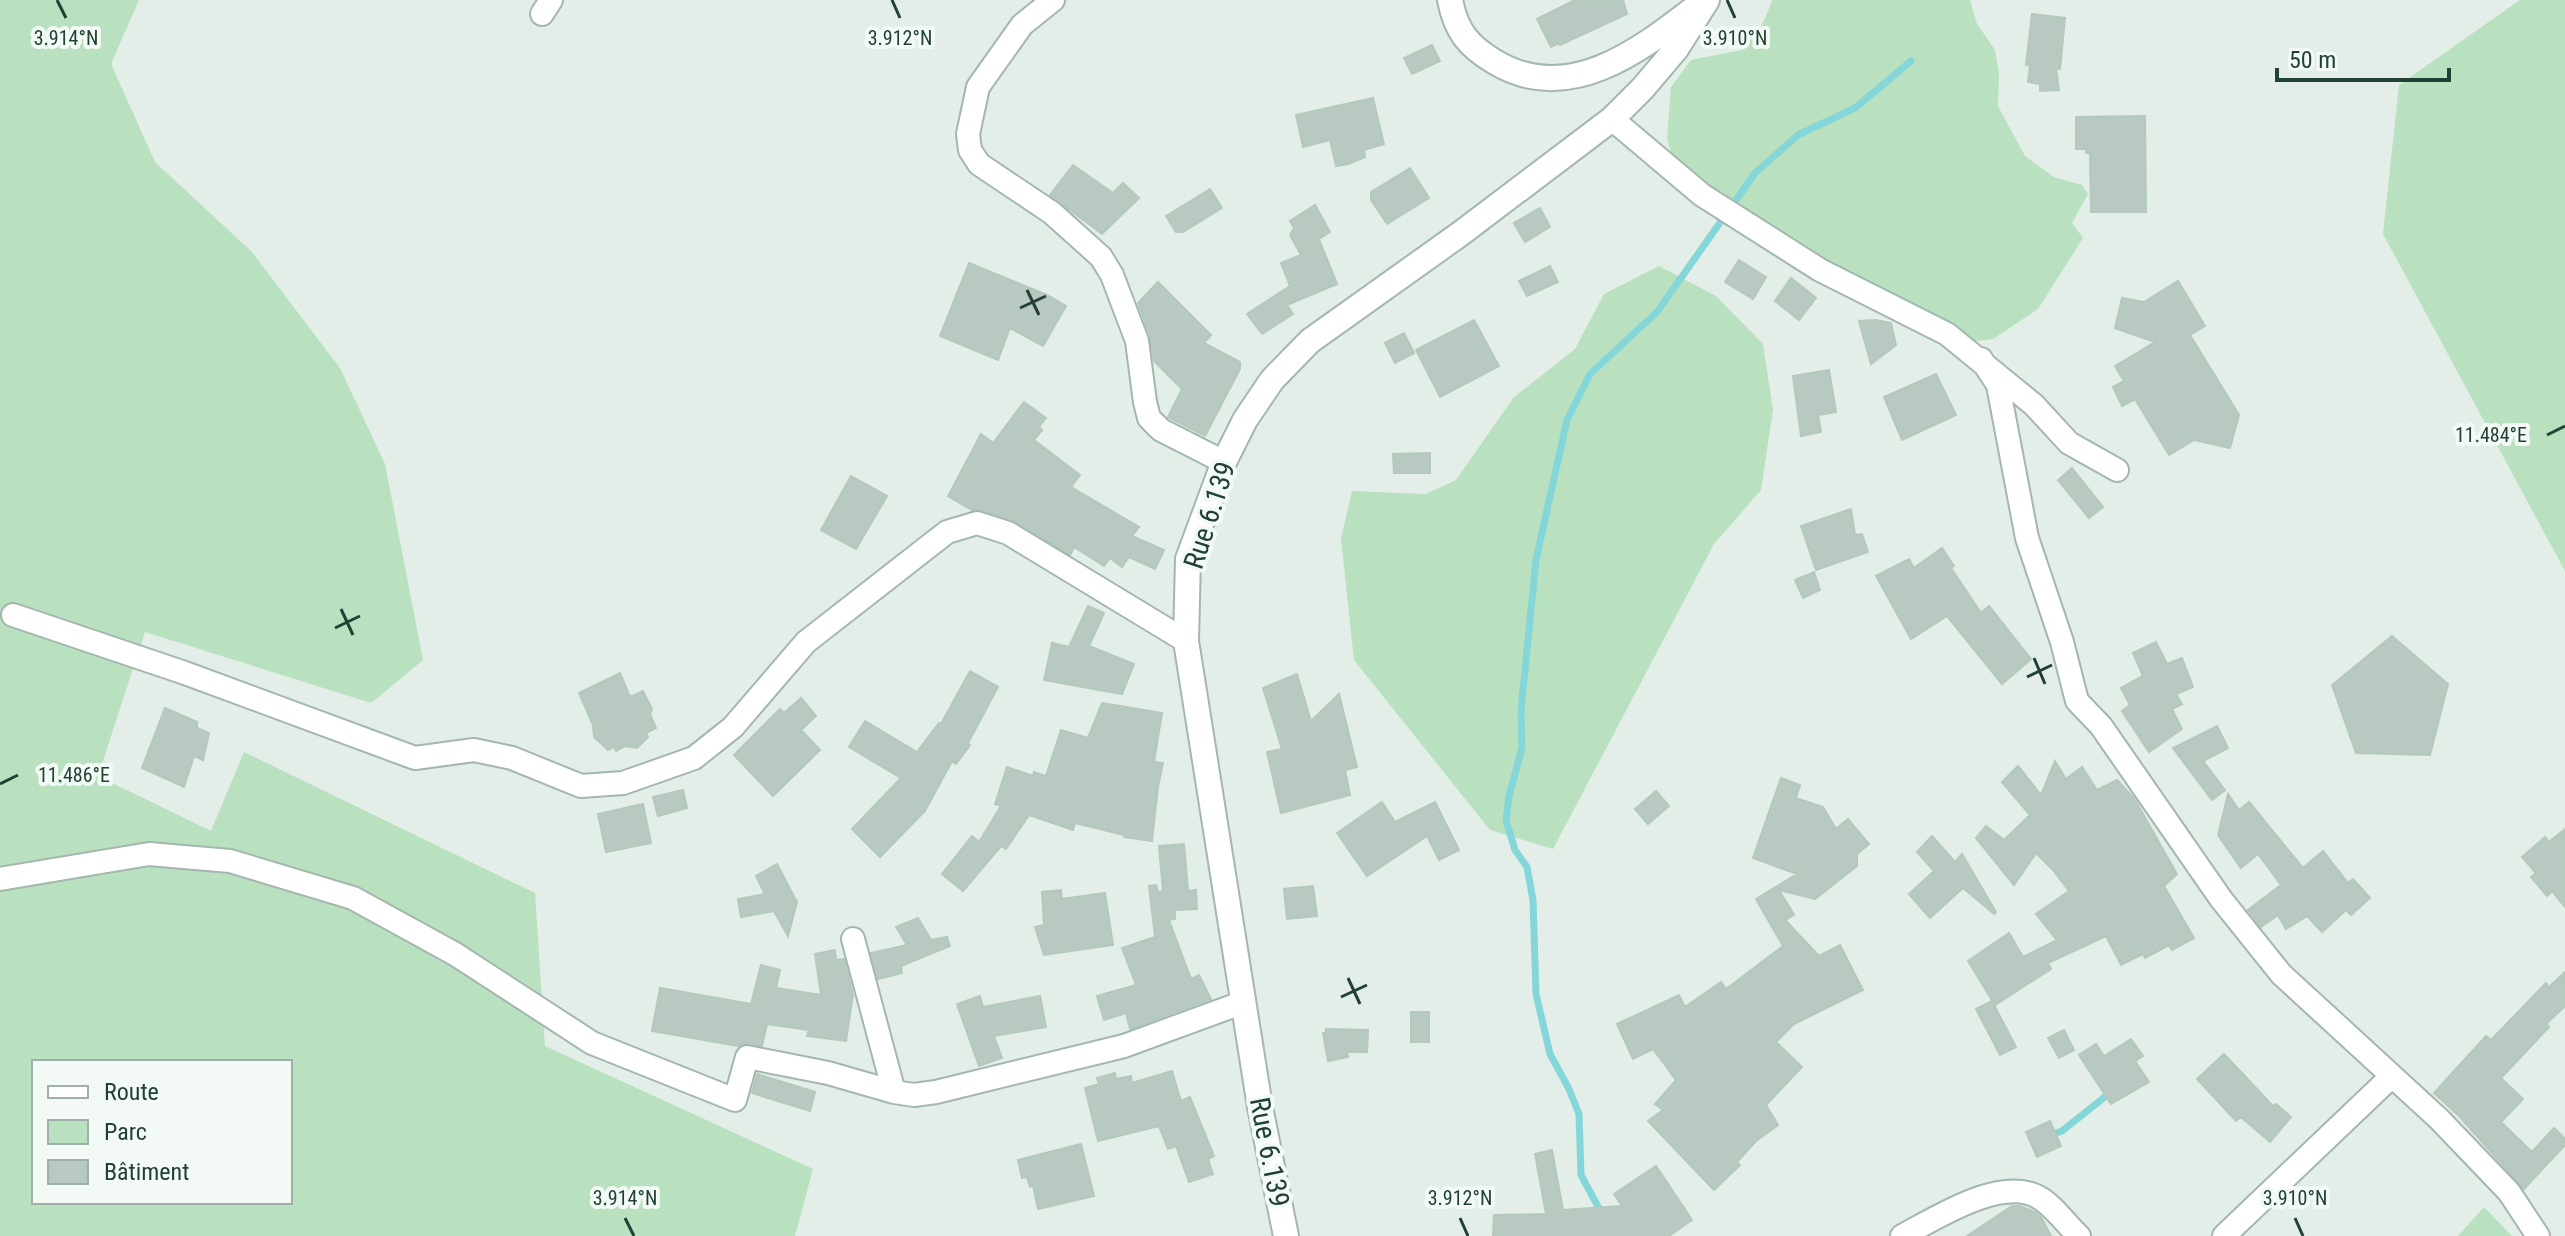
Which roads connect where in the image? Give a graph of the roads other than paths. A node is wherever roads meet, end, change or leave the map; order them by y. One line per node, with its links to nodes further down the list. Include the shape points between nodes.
1 (1053, 0): 6 (street, via 1022,25 978,87 970,150 979,164 1052,213 1101,257 1137,341 1149,418 1161,430)
2 (1450, 0): 3 (street, via 1462,37 1478,52 1506,69 1538,78 1572,78 1615,63)
3 (1706, 0): 4 (street, Rue 6.139, via 1676,49)
4 (1612, 119): 5 (street, via 1702,195 1820,270 1947,334); 6 (street, Rue 6.139, via 1310,341 1272,380)
5 (1981, 359): 7 (street, via 2069,443); 13 (street, via 1998,385 2027,538 2077,701 2101,726 2221,899 2281,974)
6 (1224, 462): 9 (street, Rue 6.139, via 1188,559)
7 (2117, 470)
8 (13, 615): 9 (street, via 415,758 474,750 512,758 581,786 623,783 694,758 733,727 806,642 947,532 977,523 1008,533)
9 (1186, 641): 12 (street, Rue 6.139)
10 (0, 879): 14 (street, via 149,854 230,861 353,898 455,954 592,1043 735,1100 747,1057)
11 (853, 939): 14 (street)
12 (1244, 1002): 14 (street, via 1124,1046 936,1092); 15 (street, Rue 6.139)
13 (2392, 1076): 18 (street); 19 (street, via 2509,1192)
14 (894, 1092)
15 (1286, 1236)
16 (1902, 1236): 17 (street, via 1973,1200 2022,1191 2038,1197)
17 (2079, 1236)
18 (2224, 1236)
19 (2538, 1236)

